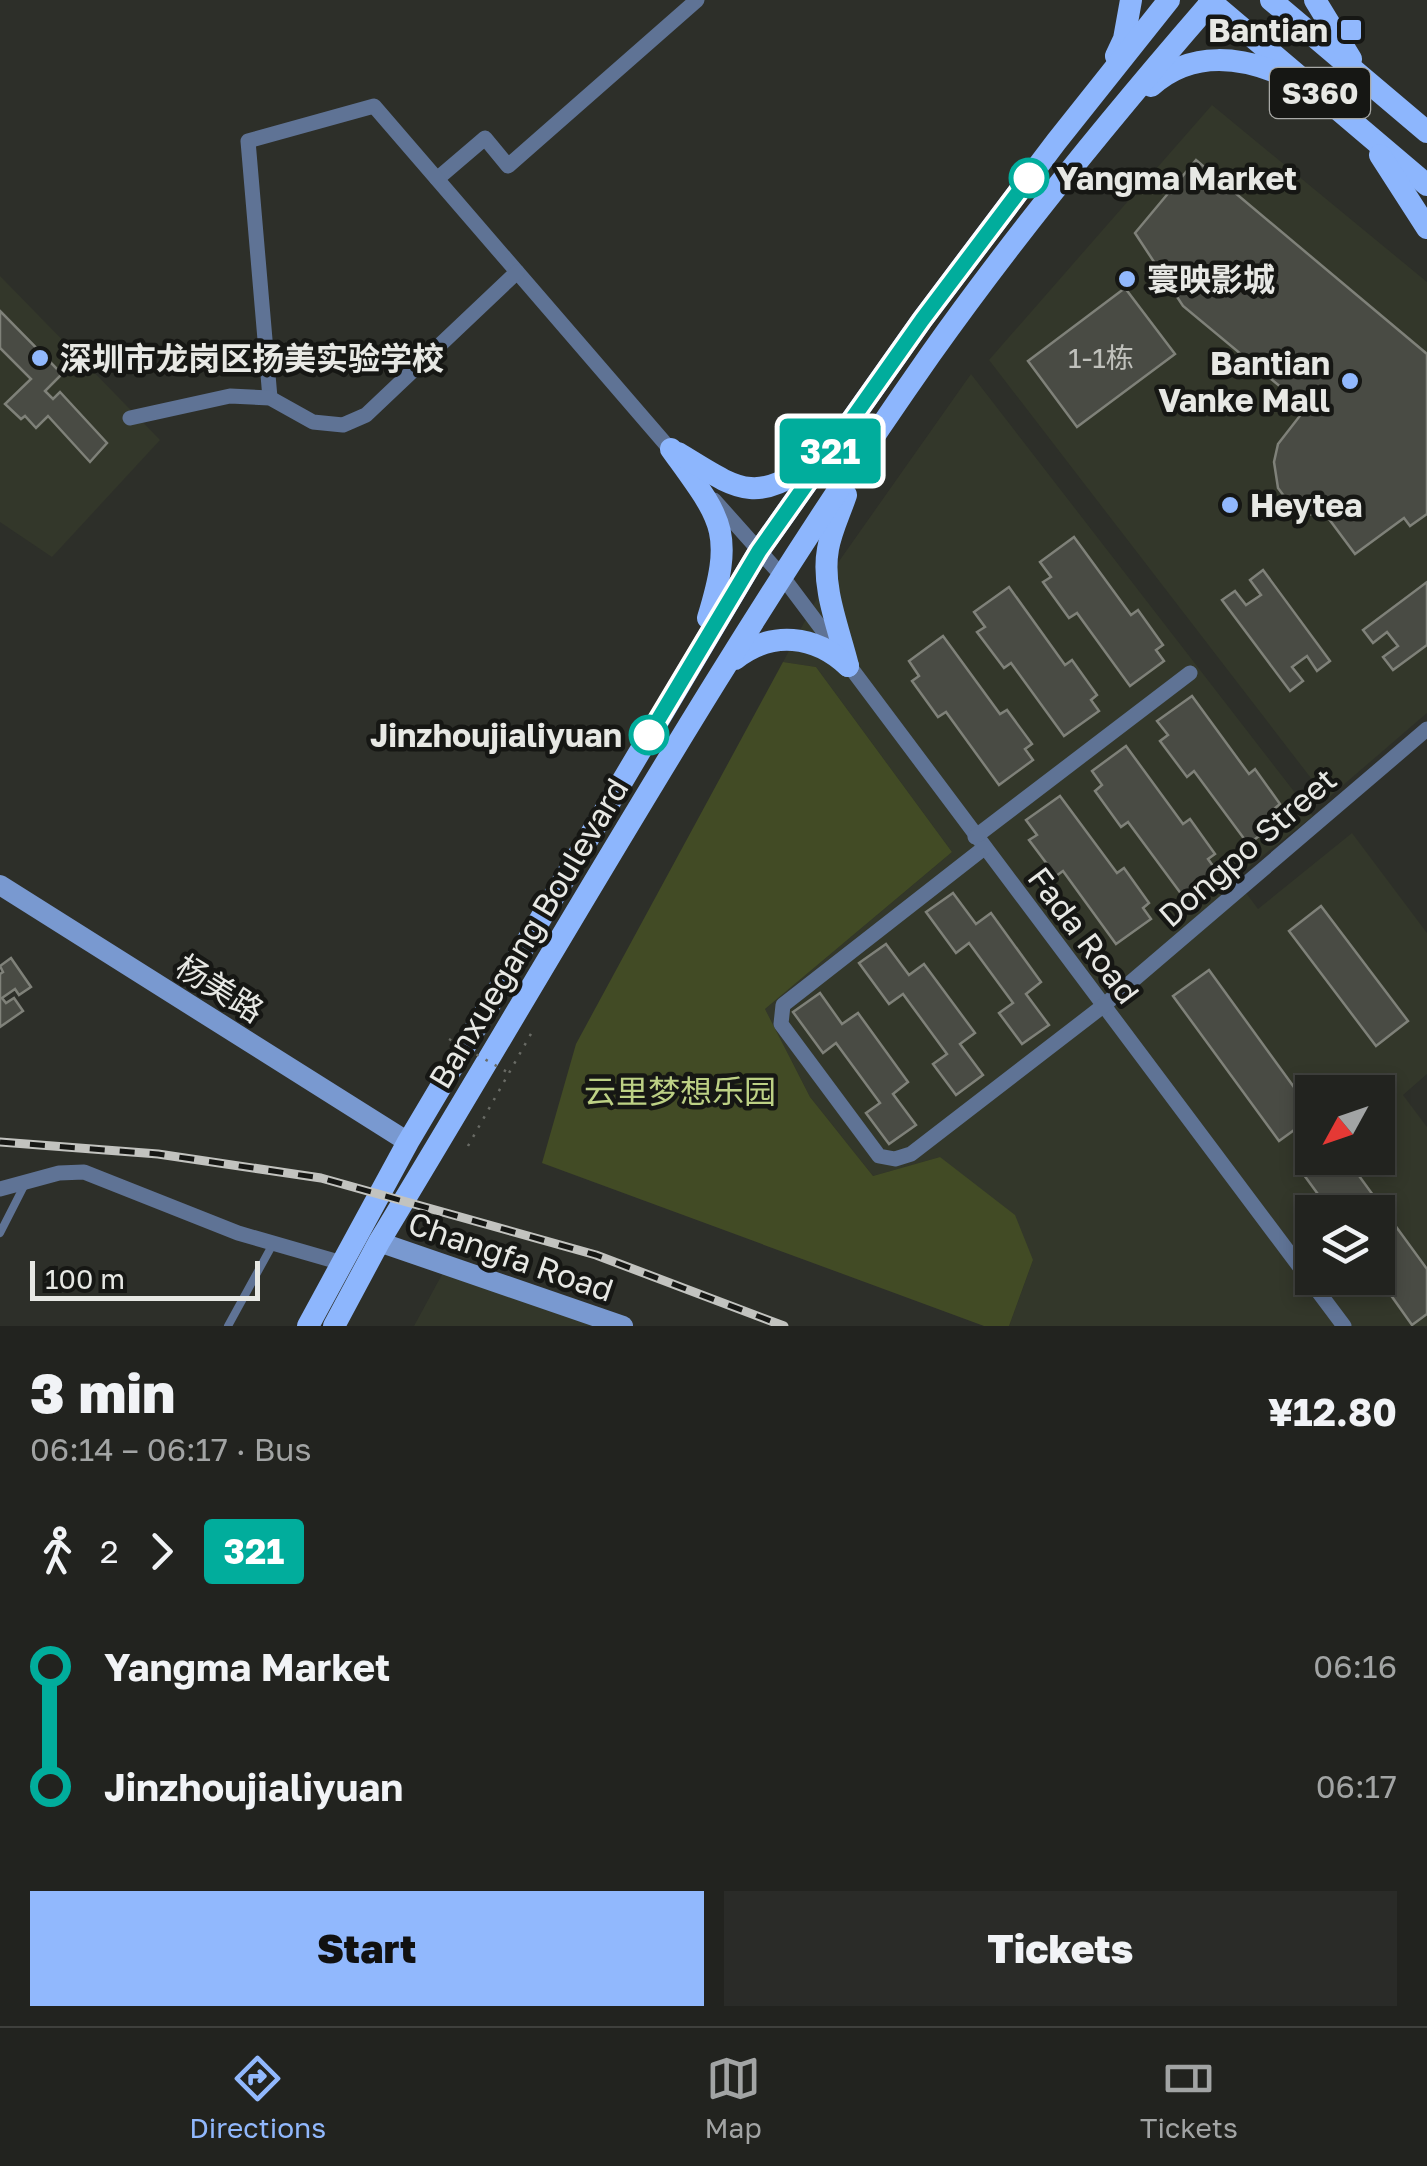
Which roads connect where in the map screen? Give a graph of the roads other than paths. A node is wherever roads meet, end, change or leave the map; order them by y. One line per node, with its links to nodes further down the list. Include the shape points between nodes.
1 (697, 0): 13 (street, via 508,166 484,138)
2 (1131, 0): 7 (main road)
3 (1169, 0): 7 (main road, Banxuegang Boulevard)
4 (1271, 0): 8 (main road, S360)
5 (1315, 0): 8 (main road)
6 (1211, 1): 9 (main road, S360); 10 (main road, Banxuegang Boulevard)
7 (1110, 74): 19 (main road, Banxuegang Boulevard)
8 (1364, 78): 12 (main road, S360)
9 (1314, 88): 10 (main road, via 1262,65 1204,60 1158,80); 11 (main road, S360)
10 (1114, 118): 21 (main road, Banxuegang Boulevard, via 932,353)
11 (1364, 131): 14 (main road, S360); 15 (main road)
12 (1427, 132)
13 (437, 179): 16 (street, Fada Road); 17 (street, Fada Road, via 374,106 248,141)
14 (1427, 185)
15 (1427, 228)
16 (517, 272): 17 (street, via 366,415 343,425 313,422); 20 (street, Fada Road)
17 (270, 398): 18 (street, via 230,396)
18 (130, 418)
19 (834, 446): 20 (main road, via 787,482 753,489 733,485); 22 (main road, Banxuegang Boulevard)
20 (670, 449): 22 (street, Fada Road); 24 (main road, via 708,502 723,544 723,567)
21 (856, 465): 23 (main road, Banxuegang Boulevard); 25 (main road, via 826,562)
22 (759, 551): 23 (street, Fada Road); 24 (main road, Banxuegang Boulevard)
23 (782, 576): 25 (street, Fada Road); 27 (main road, Banxuegang Boulevard)
24 (696, 656): 32 (main road, Banxuegang Boulevard)
25 (848, 666): 27 (main road, via 818,644 782,638 747,650); 29 (street, Fada Road)
26 (1190, 672): 29 (street)
27 (721, 676): 37 (main road, Banxuegang Boulevard)
28 (1427, 729): 31 (street, Dongpo Street)
29 (979, 842): 31 (street, Fada Road); 31 (street, Dongpo Street, via 783,1006 781,1024 878,1156 911,1154)
30 (0, 884): 32 (street, 杨美路)
31 (1103, 1006): 43 (street, Fada Road)
32 (408, 1142): 38 (main road, Banxuegang Boulevard)
33 (25, 1184): 34 (street); 35 (lane); 36 (street, via 84,1172)
34 (0, 1189)
35 (0, 1233)
36 (274, 1242): 38 (street); 39 (lane)
37 (379, 1242): 41 (main road, Banxuegang Boulevard); 42 (street, Changfa Road)
38 (342, 1264): 40 (main road, Banxuegang Boulevard)
39 (228, 1326)
40 (308, 1326)
41 (334, 1326)
42 (623, 1326)
43 (1344, 1326)

